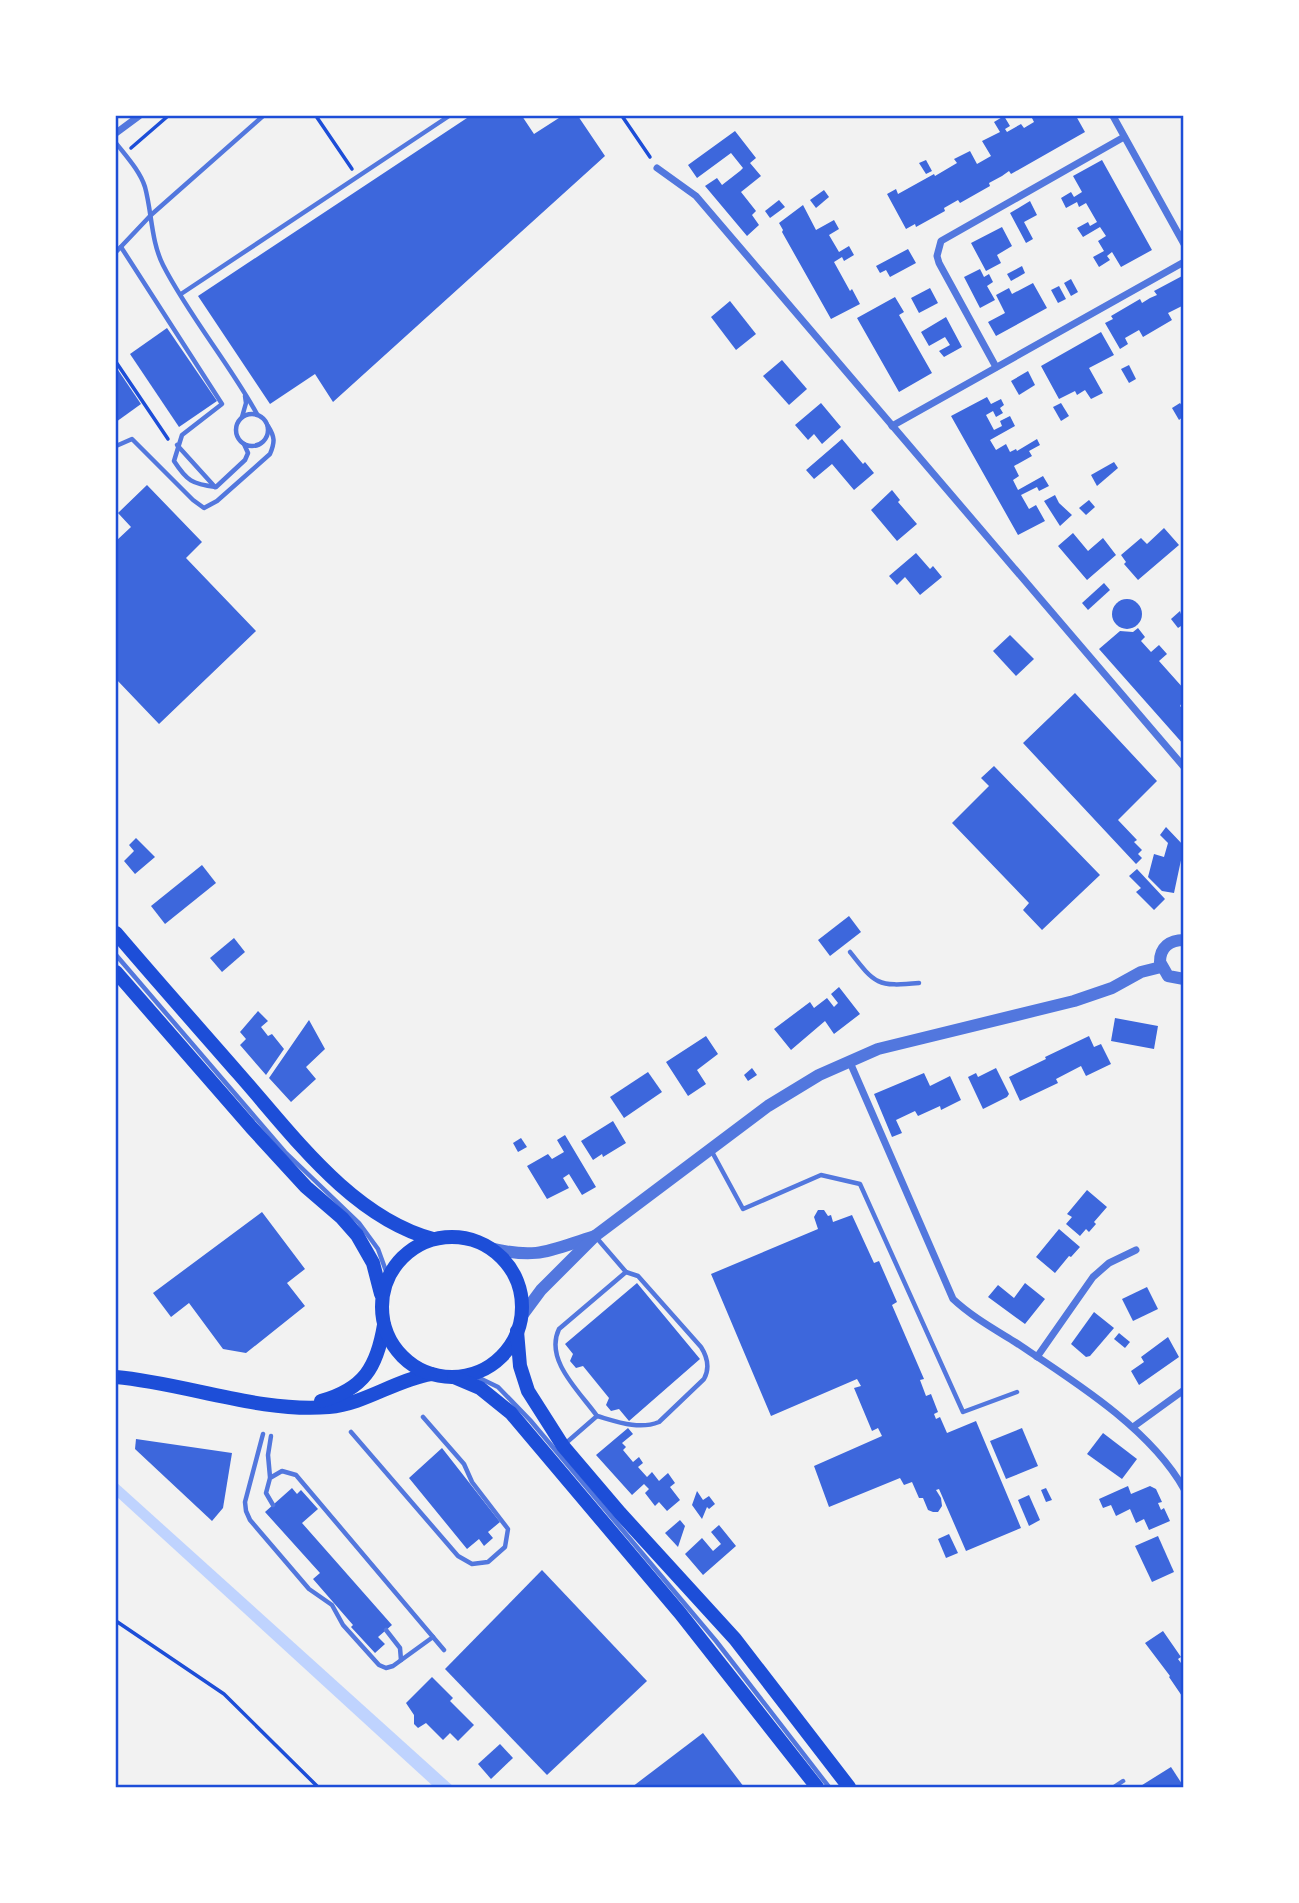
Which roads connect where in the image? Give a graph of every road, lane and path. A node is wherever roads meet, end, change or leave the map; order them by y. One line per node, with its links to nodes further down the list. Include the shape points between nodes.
1 (139, 116): 8 (street)
2 (168, 116): 11 (path)
3 (263, 116): 14 (lane)
4 (316, 116): 13 (path)
5 (449, 116): 13 (lane)
6 (622, 116): 12 (path)
7 (1113, 116): 9 (street)
8 (116, 133)
9 (1124, 137): 15 (street); 21 (street, via 941,241 939,263)
10 (116, 143): 11 (lane)
11 (124, 155): 14 (lane, via 140,176)
12 (657, 168): 26 (street, via 696,196)
13 (357, 177): 19 (lane)
14 (151, 215): 16 (lane); 19 (lane, via 162,264)
15 (1184, 244)
16 (121, 247): 17 (lane); 27 (lane, via 222,404 182,435)
17 (116, 253)
18 (1184, 262): 21 (street)
19 (181, 294): 22 (lane)
20 (116, 362): 27 (path, via 169,441)
21 (996, 367): 26 (street)
22 (243, 389): 23 (lane); 24 (lane)
23 (257, 414): 24 (lane); 25 (lane)
24 (242, 417): 28 (lane, via 236,432)
25 (268, 426): 28 (lane, via 260,444); 29 (lane, via 274,435 270,454 204,508 132,439)
26 (892, 426): 31 (street)
27 (178, 444): 30 (lane); 30 (lane, via 174,461 185,478)
28 (244, 444): 30 (lane, via 246,460)
29 (116, 446)
30 (216, 487)
31 (1184, 768)
32 (116, 933): 43 (main road, via 315,1159 381,1216 408,1232)
33 (1184, 940): 36 (street, via 1165,946)
34 (850, 952): 39 (lane, via 880,983)
35 (116, 956): 47 (lane, via 285,1152 359,1223 378,1249)
36 (1161, 967): 38 (street, via 1167,976); 40 (street, via 1074,1002 902,1041)
37 (116, 972): 48 (main road, via 257,1134 357,1235 373,1263)
38 (1184, 979)
39 (919, 983)
40 (849, 1060): 41 (street, via 784,1096); 51 (street, via 953,1299)
41 (711, 1149): 42 (street); 57 (lane, via 743,1209 821,1175 860,1184 963,1412)
42 (595, 1236): 44 (street, via 532,1255); 46 (lane); 49 (street, via 541,1290)
43 (433, 1239): 44 (main road, via 462,1237); 47 (main road, via 408,1252)
44 (490, 1248): 49 (main road, via 516,1278 521,1297)
45 (1136, 1250): 51 (street, via 1093,1277)
46 (626, 1272): 59 (lane, via 559,1329 554,1339 559,1363); 59 (lane, via 638,1276 701,1347 707,1374 659,1422 638,1426)
47 (387, 1281): 48 (main road)
48 (382, 1301): 50 (main road)
49 (519, 1324): 53 (main road, via 503,1355); 65 (main road, via 520,1367 528,1391)
50 (384, 1325): 52 (main road, via 401,1355); 58 (main road, via 374,1363 359,1382 337,1397)
51 (1037, 1357): 61 (street)
52 (431, 1374): 55 (main road); 58 (main road, via 400,1381 342,1405)
53 (471, 1374): 55 (main road); 77 (lane, via 498,1387 530,1420 708,1631)
54 (116, 1377): 58 (main road)
55 (454, 1377): 76 (main road, via 492,1396 521,1424 680,1613)
56 (1184, 1390): 61 (street)
57 (1017, 1392)
58 (288, 1406)
59 (597, 1416): 65 (lane)
60 (423, 1417): 62 (lane, via 464,1464 472,1482 506,1524 507,1543 488,1562 472,1564 458,1556)
61 (1133, 1426): 67 (street)
62 (351, 1432)
63 (263, 1434): 73 (lane, via 246,1502 247,1516 309,1589 332,1605 376,1663 390,1668)
64 (271, 1436): 66 (lane)
65 (563, 1446): 78 (main road, via 735,1639)
66 (270, 1478): 68 (lane, via 266,1493); 71 (lane, via 282,1471 300,1478)
67 (1184, 1489)
68 (273, 1505)
69 (116, 1621): 75 (path, via 224,1694)
70 (386, 1630): 73 (lane, via 400,1648)
71 (432, 1637): 72 (lane); 73 (lane)
72 (444, 1650)
73 (401, 1661)
74 (1123, 1782): 79 (lane)
75 (318, 1787)
76 (817, 1787)
77 (829, 1787)
78 (849, 1787)
79 (1114, 1787)

